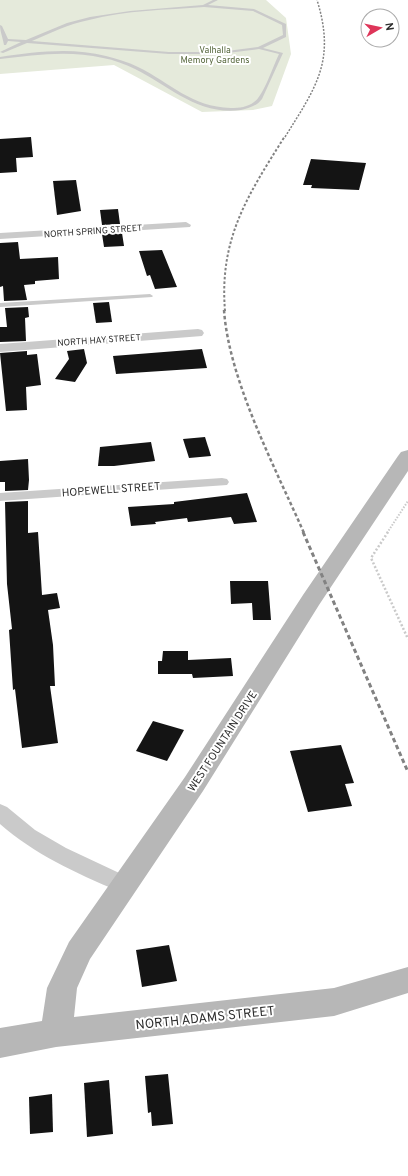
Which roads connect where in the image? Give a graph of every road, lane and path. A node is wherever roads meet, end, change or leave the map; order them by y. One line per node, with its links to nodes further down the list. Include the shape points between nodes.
1 (216, 0): 2 (lane)
2 (204, 6): 4 (lane, via 254,10 284,24); 6 (lane, via 90,18 68,24)
3 (0, 26): 5 (lane, via 4,31)
4 (285, 36): 7 (lane); 9 (lane)
5 (4, 38): 6 (lane); 10 (lane)
6 (30, 41): 9 (lane, via 169,53 219,53); 10 (lane)
7 (283, 42)
8 (282, 47): 11 (lane)
9 (259, 48): 11 (lane)
10 (1, 53)
11 (281, 53): 12 (lane, via 259,102 246,108 226,110 204,107 134,66 99,55 74,51 46,51)
12 (0, 58)
13 (186, 225): 14 (street, NORTH SPRING STREET)
14 (0, 236)
15 (150, 296): 16 (lane)
16 (0, 305)
17 (198, 333): 18 (street, NORTH HAY STREET)
18 (0, 348)
19 (408, 456): 25 (street, WEST FOUNTAIN DRIVE)
20 (222, 482): 21 (street, HOPEWELL STREET)
21 (0, 497)
22 (408, 501): 23 (path, via 371,558)
23 (408, 639)
24 (0, 813): 25 (street, via 40,845)
25 (125, 885): 27 (street, WEST FOUNTAIN DRIVE, via 79,951 62,988)
26 (408, 980): 27 (street, NORTH ADAMS STREET, via 334,1002)
27 (56, 1033): 28 (street, NORTH ADAMS STREET)
28 (0, 1043)

